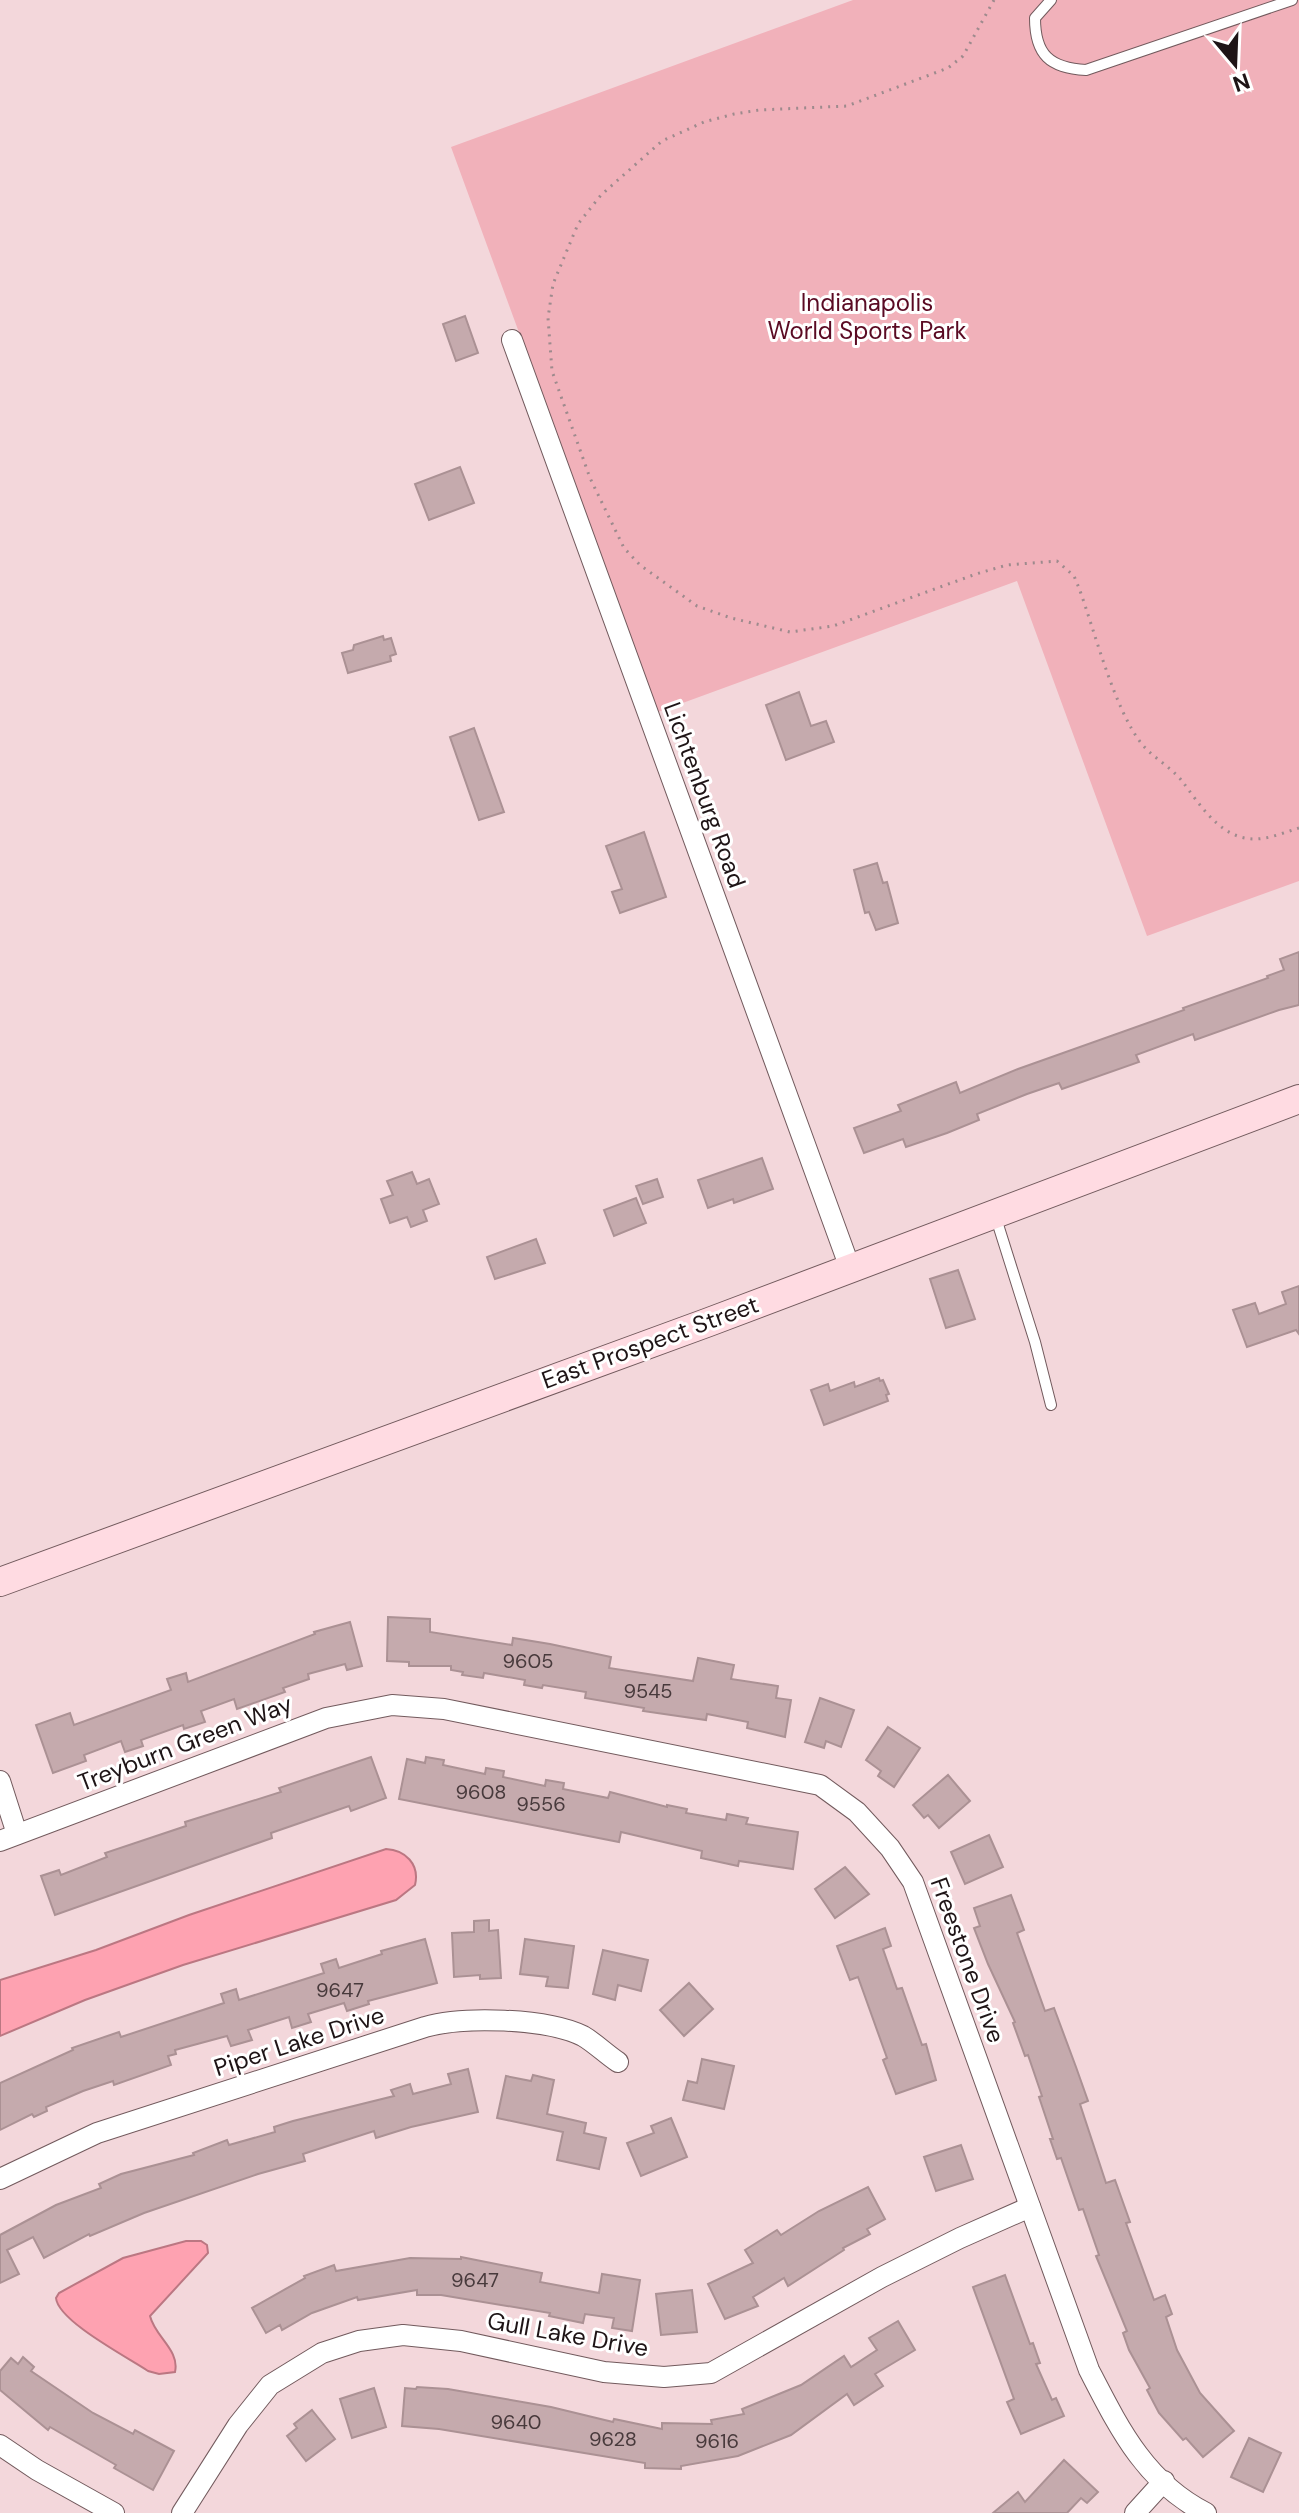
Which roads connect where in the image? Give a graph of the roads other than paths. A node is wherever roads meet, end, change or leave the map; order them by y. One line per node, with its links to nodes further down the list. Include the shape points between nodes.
1 (1051, 0): 2 (lane, via 1035,18 1042,50 1060,68 1086,70)
2 (1292, 0)
3 (512, 340): 6 (street, Lichtenburg Road)
4 (1299, 1099): 5 (street, East Prospect Street)
5 (994, 1213): 6 (street, East Prospect Street); 7 (lane)
6 (850, 1268): 8 (street, East Prospect Street)
7 (1051, 1405)
8 (0, 1582)
9 (392, 1705): 11 (street, Treyburn Green Way, via 326,1718); 14 (street, Freestone Drive, via 444,1709 820,1785 857,1812 913,1882)
10 (0, 1781): 11 (street)
11 (9, 1837)
12 (618, 2062): 13 (street, Piper Lake Drive, via 582,2036 538,2022 452,2021 97,2133)
13 (0, 2179)
14 (1030, 2207): 16 (street, Freestone Drive, via 1089,2370 1137,2457); 18 (street, Gull Lake Drive, via 882,2277 711,2373 664,2377 604,2372 461,2341 403,2335 322,2353 270,2385)
15 (0, 2445): 17 (street)
16 (1164, 2481): 19 (street); 20 (street, Freestone Drive)
17 (114, 2513)
18 (182, 2513)
19 (1135, 2513)
20 (1206, 2513)

